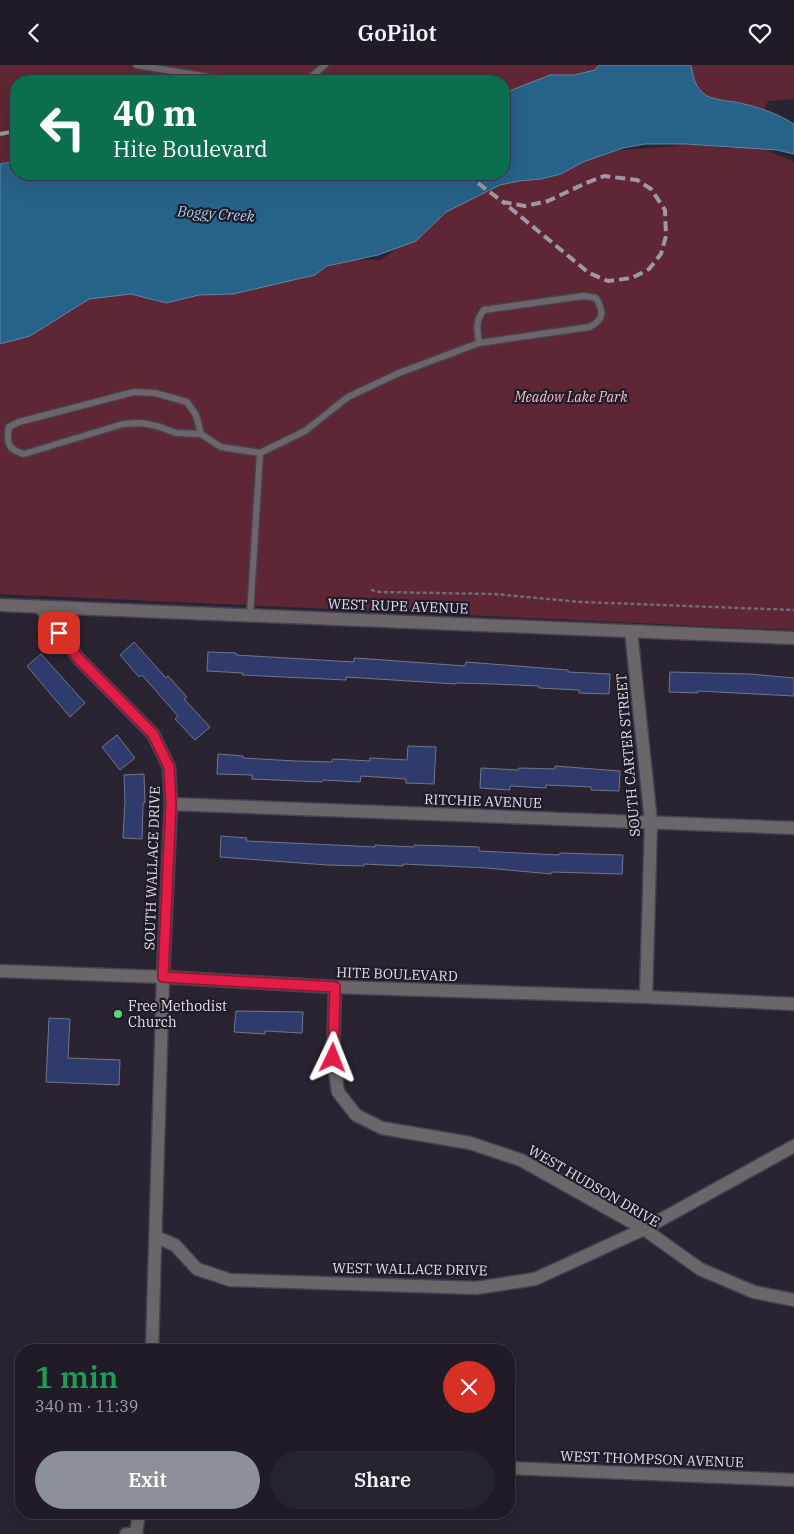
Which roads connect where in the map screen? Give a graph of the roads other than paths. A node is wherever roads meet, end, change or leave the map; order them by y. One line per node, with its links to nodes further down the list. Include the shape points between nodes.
1 (136, 65): 3 (lane)
2 (325, 65): 4 (lane)
3 (197, 75)
4 (313, 75)
5 (479, 343): 5 (lane, via 590,327 598,323 601,306 596,298 583,295 484,310 477,319); 7 (lane, via 399,373 348,397 305,431)
6 (200, 434): 6 (lane, via 196,415 187,402 155,393 134,392 19,422 9,427 7,436 9,446 24,454 123,424 141,423 176,433); 7 (lane, via 221,447)
7 (260, 453): 10 (lane)
8 (0, 605): 9 (street, WEST RUPE AVENUE)
9 (40, 607): 10 (street, WEST RUPE AVENUE); 13 (street, SOUTH WALLACE DRIVE, via 78,658 153,734 169,767)
10 (250, 615): 11 (street, WEST RUPE AVENUE)
11 (631, 631): 12 (street, WEST RUPE AVENUE); 14 (street, SOUTH CARTER STREET)
12 (794, 637)
13 (171, 804): 14 (street, RITCHIE AVENUE); 17 (street, SOUTH WALLACE DRIVE)
14 (651, 822): 15 (street, RITCHIE AVENUE); 19 (street, SOUTH CARTER STREET)
15 (794, 828)
16 (0, 971): 17 (street, HITE BOULEVARD)
17 (163, 977): 18 (street, HITE BOULEVARD); 23 (street, SOUTH WALLACE DRIVE)
18 (335, 987): 19 (street, HITE BOULEVARD); 22 (street, WEST HUDSON DRIVE, via 333,1058 338,1092 356,1115 382,1127 470,1143 521,1160)
19 (646, 997): 20 (street, HITE BOULEVARD)
20 (794, 1004)
21 (794, 1146): 22 (street, WEST WALLACE DRIVE)
22 (644, 1229): 23 (street, WEST WALLACE DRIVE, via 535,1279 476,1287 230,1281 197,1269 175,1245); 24 (street, WEST HUDSON DRIVE, via 700,1269 754,1292)
23 (156, 1237): 25 (street, SOUTH WALLACE DRIVE)
24 (794, 1300)
25 (152, 1344)
26 (515, 1468): 27 (street, WEST THOMPSON AVENUE)
27 (794, 1480)
28 (138, 1519): 30 (street)
29 (126, 1534): 30 (street)
30 (136, 1534)

